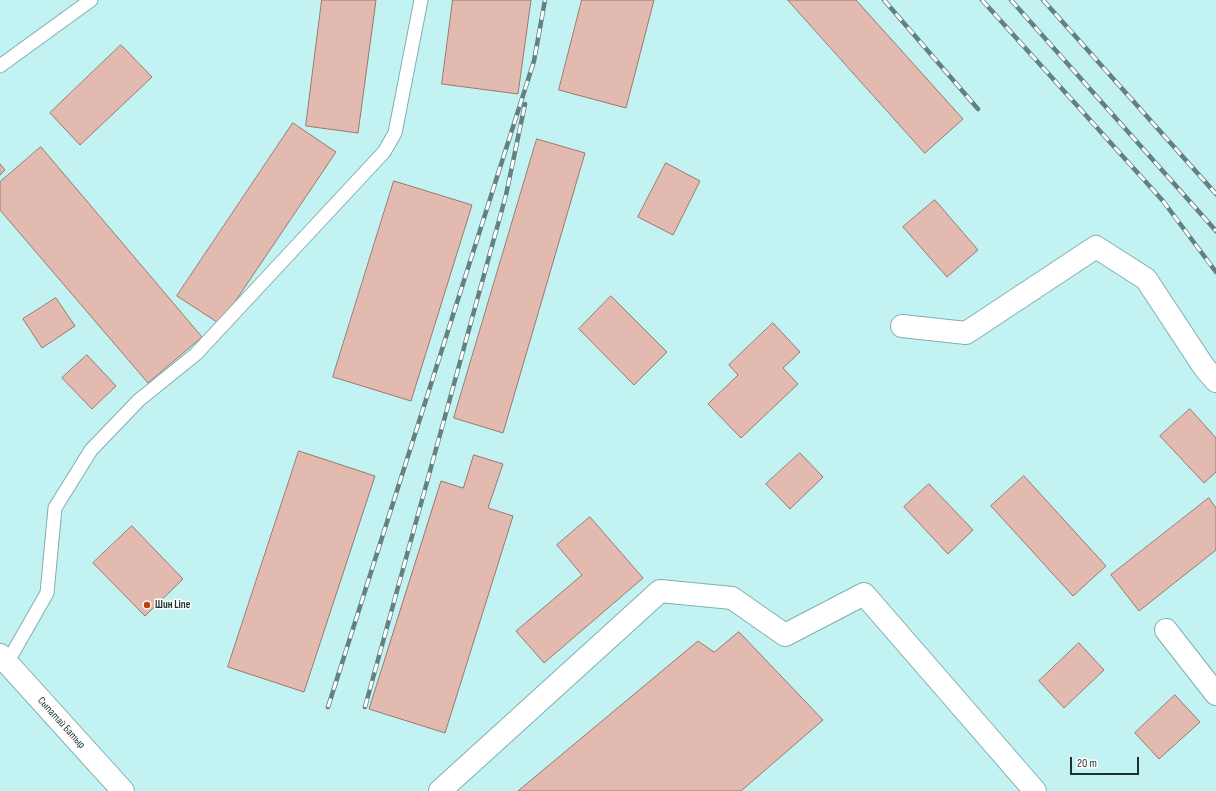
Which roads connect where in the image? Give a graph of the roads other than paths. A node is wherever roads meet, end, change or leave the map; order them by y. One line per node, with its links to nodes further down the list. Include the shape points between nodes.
1 (91, 0): 3 (lane)
2 (422, 0): 7 (lane, via 395,133 384,152 196,354 139,400 91,450 55,508 47,593)
3 (0, 66)
4 (902, 326): 5 (street, via 966,333 1096,247 1146,279)
5 (1216, 381)
6 (1166, 630): 8 (street)
7 (3, 659): 9 (street, Сыпатай Батыр)
8 (1216, 694)
9 (123, 791)
10 (440, 791): 11 (street, via 660,591 732,598 785,635 864,594)
11 (1036, 791)

